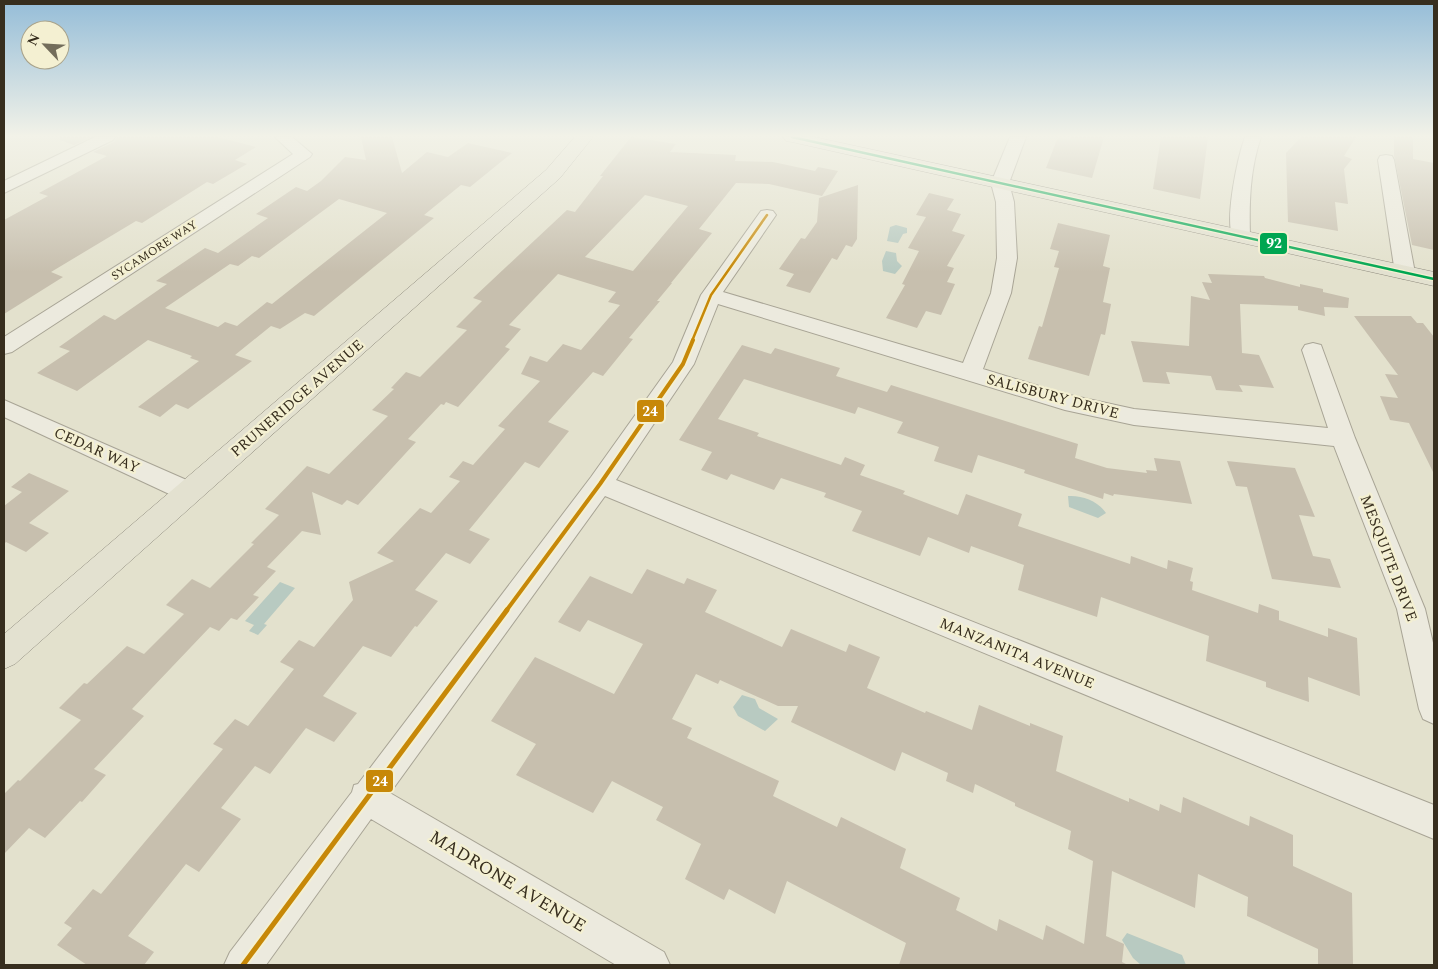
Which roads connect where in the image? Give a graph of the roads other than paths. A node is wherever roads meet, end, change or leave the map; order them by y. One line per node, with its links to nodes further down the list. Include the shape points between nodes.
1 (16, 182): 8 (street)
2 (260, 182): 14 (street, SYCAMORE WAY)
3 (544, 182): 20 (main road, PRUNERIDGE AVENUE)
4 (992, 182): 7 (main road)
5 (1243, 182): 10 (street, via 1240,214)
6 (1390, 182): 11 (street)
7 (1000, 184): 10 (main road); 16 (street, via 1004,202 1006,258 1001,293)
8 (4, 188)
9 (766, 215): 13 (street)
10 (1242, 236): 11 (main road)
11 (1405, 272): 12 (main road)
12 (1434, 279)
13 (711, 295): 16 (street, SALISBURY DRIVE); 19 (street, via 682,364)
14 (4, 347)
15 (1313, 350): 18 (street)
16 (970, 374): 18 (street, SALISBURY DRIVE, via 1065,402 1134,417)
17 (4, 408): 20 (street, CEDAR WAY)
18 (1343, 438): 22 (street, MESQUITE DRIVE, via 1411,609)
19 (600, 484): 23 (street); 24 (street, MANZANITA AVENUE)
20 (189, 492): 21 (main road, PRUNERIDGE AVENUE)
21 (4, 654)
22 (1434, 709)
23 (366, 797): 25 (street); 26 (street, MADRONE AVENUE)
24 (1434, 822)
25 (243, 965)
26 (651, 965)

